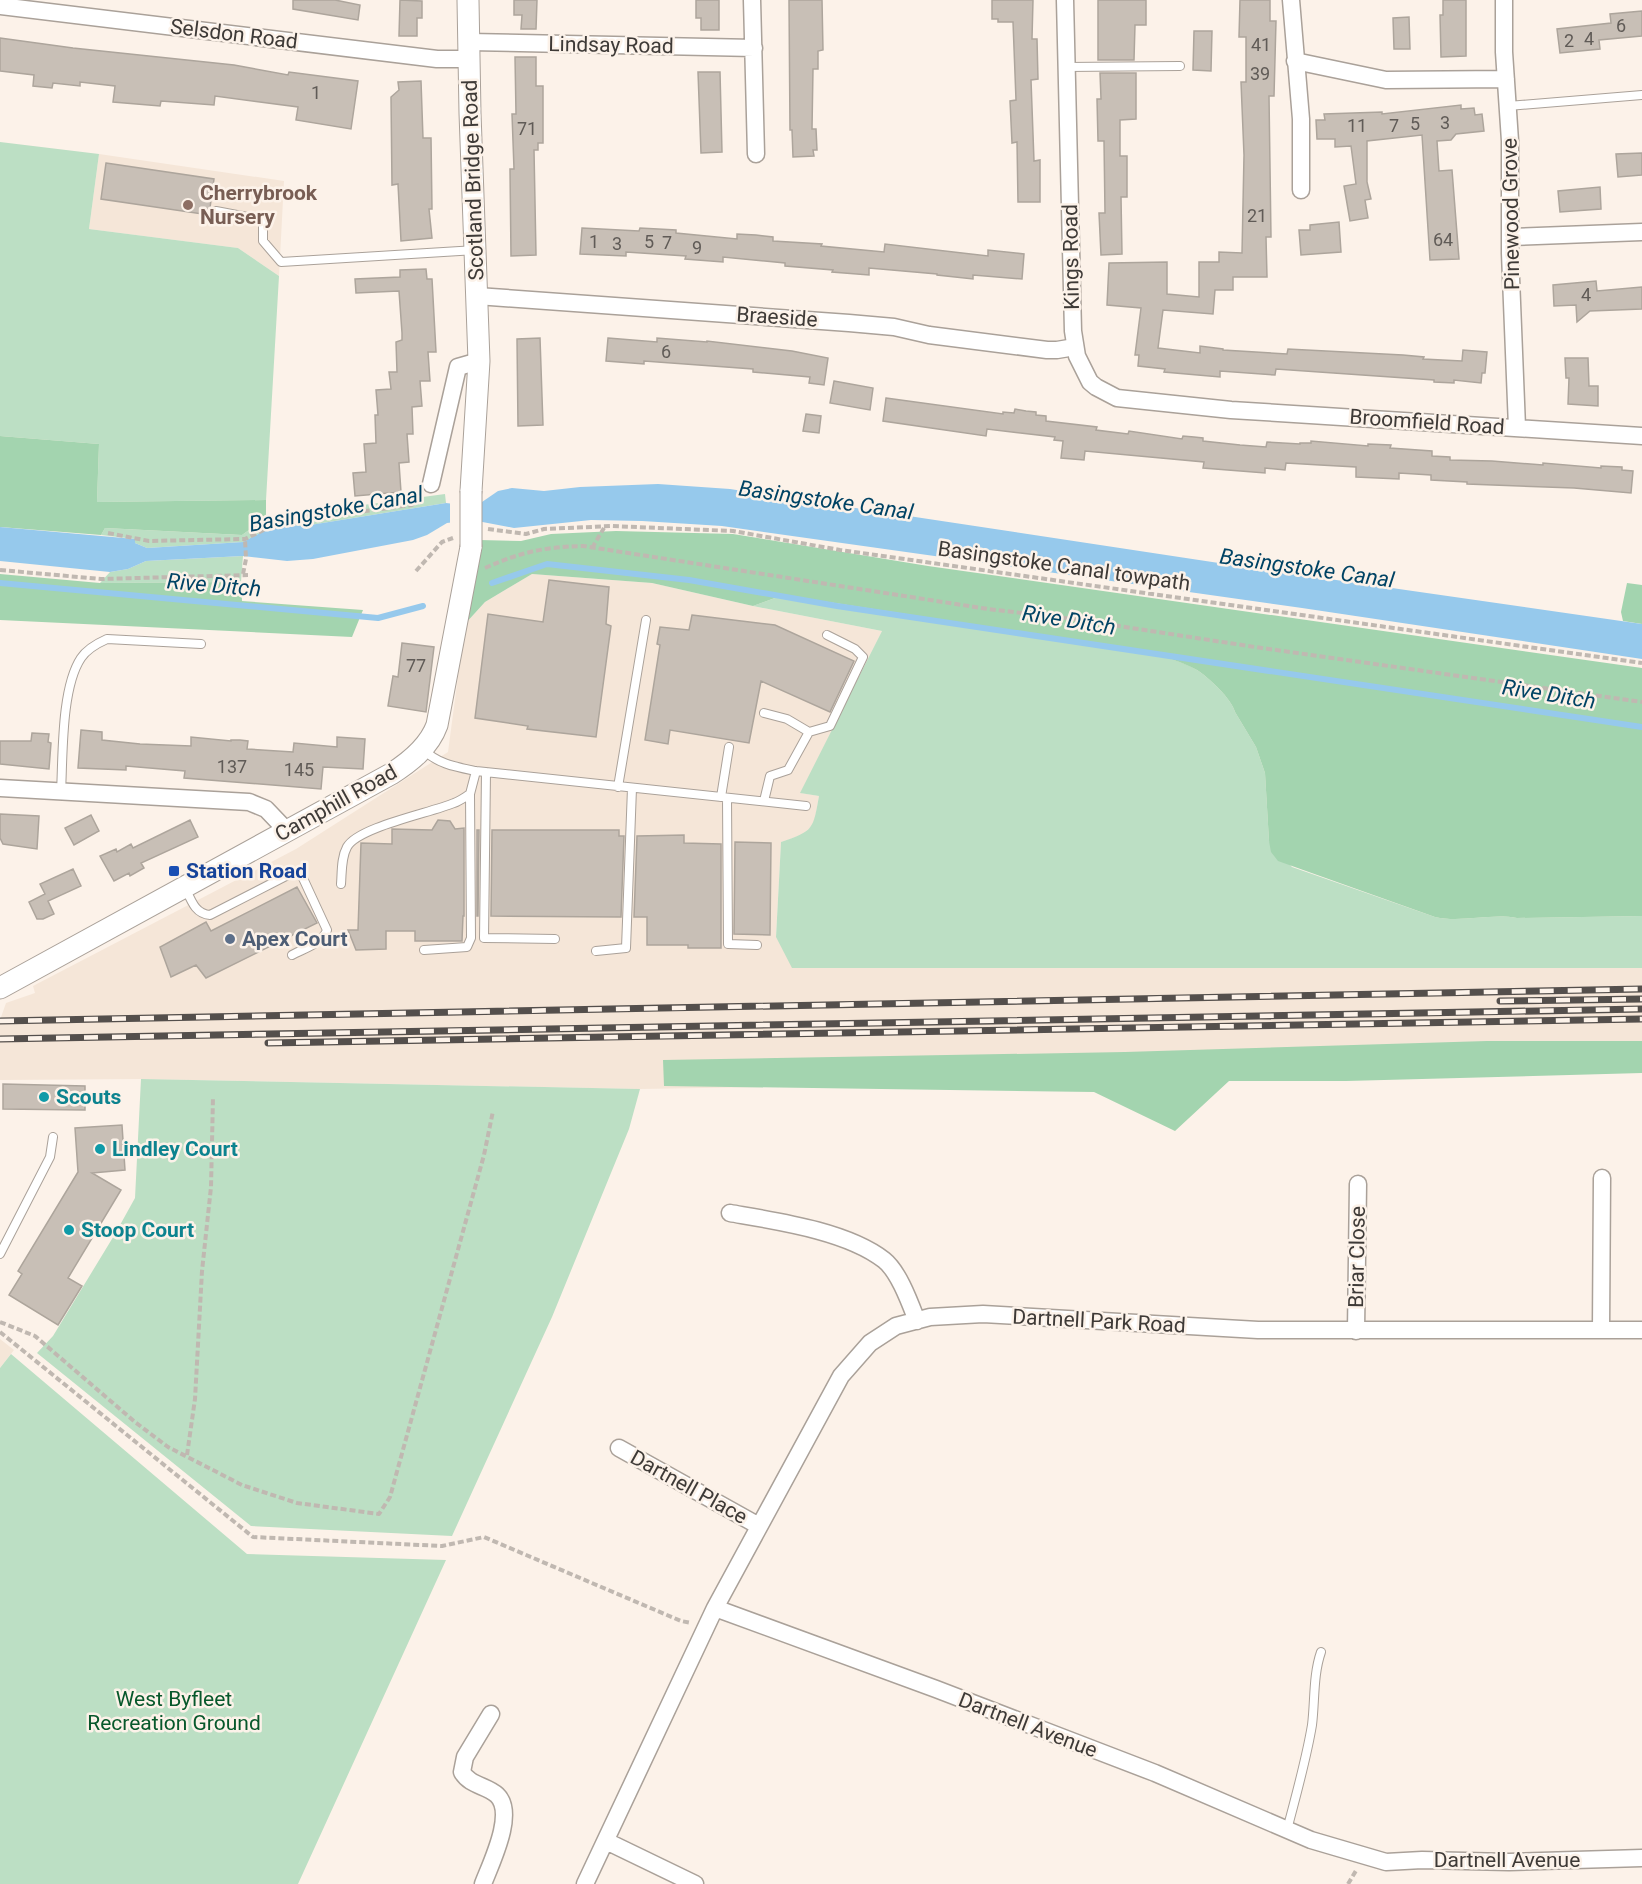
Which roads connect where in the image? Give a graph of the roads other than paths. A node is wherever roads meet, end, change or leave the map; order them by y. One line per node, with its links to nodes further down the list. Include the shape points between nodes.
1 (468, 0): 8 (street, Scotland Bridge Road)
2 (752, 0): 7 (street)
3 (1065, 0): 11 (street, Kings Road)
4 (1291, 0): 9 (street)
5 (1504, 0): 12 (street, Pinewood Grove)
6 (0, 6): 8 (street, Selsdon Road, via 437,59)
7 (754, 48): 8 (street, Lindsay Road); 15 (street)
8 (469, 50): 20 (street, Scotland Bridge Road)
9 (1295, 61): 12 (street, via 1386,80); 16 (street, via 1301,119)
10 (1180, 66): 11 (lane)
11 (1066, 67): 22 (street, Kings Road)
12 (1506, 79): 14 (street, Pinewood Grove)
13 (1642, 95): 14 (lane)
14 (1508, 106): 19 (street, Pinewood Grove)
15 (756, 154)
16 (1301, 190)
17 (216, 211): 20 (lane, via 263,220 263,241 281,262)
18 (1642, 232): 19 (street)
19 (1510, 237): 25 (street, Pinewood Grove)
20 (476, 250): 21 (street, Scotland Bridge Road)
21 (477, 296): 22 (street, Braeside, via 894,327 1047,350); 23 (street, Scotland Bridge Road)
22 (1075, 347): 24 (street, Kings Road, via 1080,367 1090,382 1117,398)
23 (479, 361): 27 (street, via 458,367); 28 (street, Scotland Bridge Road, bridge, via 471,491)
24 (1213, 409): 25 (street, Broomfield Road)
25 (1517, 428): 26 (street, Broomfield Road)
26 (1642, 436)
27 (431, 484)
28 (476, 538): 35 (street, Camphill Road, via 439,720)
29 (646, 620): 38 (lane)
30 (827, 635): 33 (lane, via 863,657 830,726)
31 (201, 644): 41 (lane, via 107,639 82,657 72,677)
32 (764, 713): 33 (lane, via 787,718)
33 (808, 732): 44 (lane, via 788,770 770,776)
34 (729, 747): 43 (lane)
35 (423, 749): 36 (lane, via 446,764); 46 (street, Camphill Road, via 391,774)
36 (476, 771): 37 (lane); 42 (lane)
37 (486, 772): 38 (lane); 49 (lane, via 484,938)
38 (618, 787): 40 (lane)
39 (0, 788): 41 (street)
40 (632, 788): 43 (lane); 52 (lane, via 626,948)
41 (61, 792): 46 (street, via 249,802 266,809)
42 (470, 794): 47 (lane, via 352,840 343,858); 51 (lane, via 471,938 467,947)
43 (724, 797): 44 (lane); 50 (lane, via 728,944)
44 (764, 801): 45 (lane)
45 (806, 806)
46 (287, 831): 48 (street, Camphill Road)
47 (341, 884)
48 (184, 887): 53 (lane, via 196,909 210,915 288,875 302,876 327,930 321,940); 54 (street, Camphill Road)
49 (555, 939)
50 (757, 945)
51 (424, 950)
52 (596, 951)
53 (292, 956)
54 (0, 988)
55 (53, 1137): 59 (lane, via 50,1157)
56 (1602, 1178): 61 (street)
57 (1359, 1184): 63 (street, Briar Close)
58 (730, 1213): 60 (street, via 793,1224 858,1244 886,1261 906,1293)
59 (0, 1254)
60 (917, 1321): 63 (street, Dartnell Park Road, via 983,1314 1258,1330); 65 (street, Dartnell Park Road, via 896,1326 870,1343 842,1376)
61 (1601, 1330): 62 (street, Dartnell Park Road); 63 (street, Dartnell Park Road)
62 (1642, 1330)
63 (1356, 1331)
64 (619, 1448): 65 (street, Dartnell Place)
65 (759, 1526): 66 (street, Dartnell Park Road)
66 (715, 1608): 69 (street, Dartnell Avenue, via 1100,1752); 70 (street)
67 (1320, 1652): 69 (lane, via 1309,1746)
68 (491, 1714): 72 (street, via 465,1758 462,1772 466,1779 497,1795 504,1808 504,1823)
69 (1287, 1830): 71 (street, Dartnell Avenue, via 1386,1862)
70 (606, 1841): 73 (street); 74 (street)
71 (1642, 1858)
72 (483, 1884)
73 (585, 1884)
74 (695, 1884)

